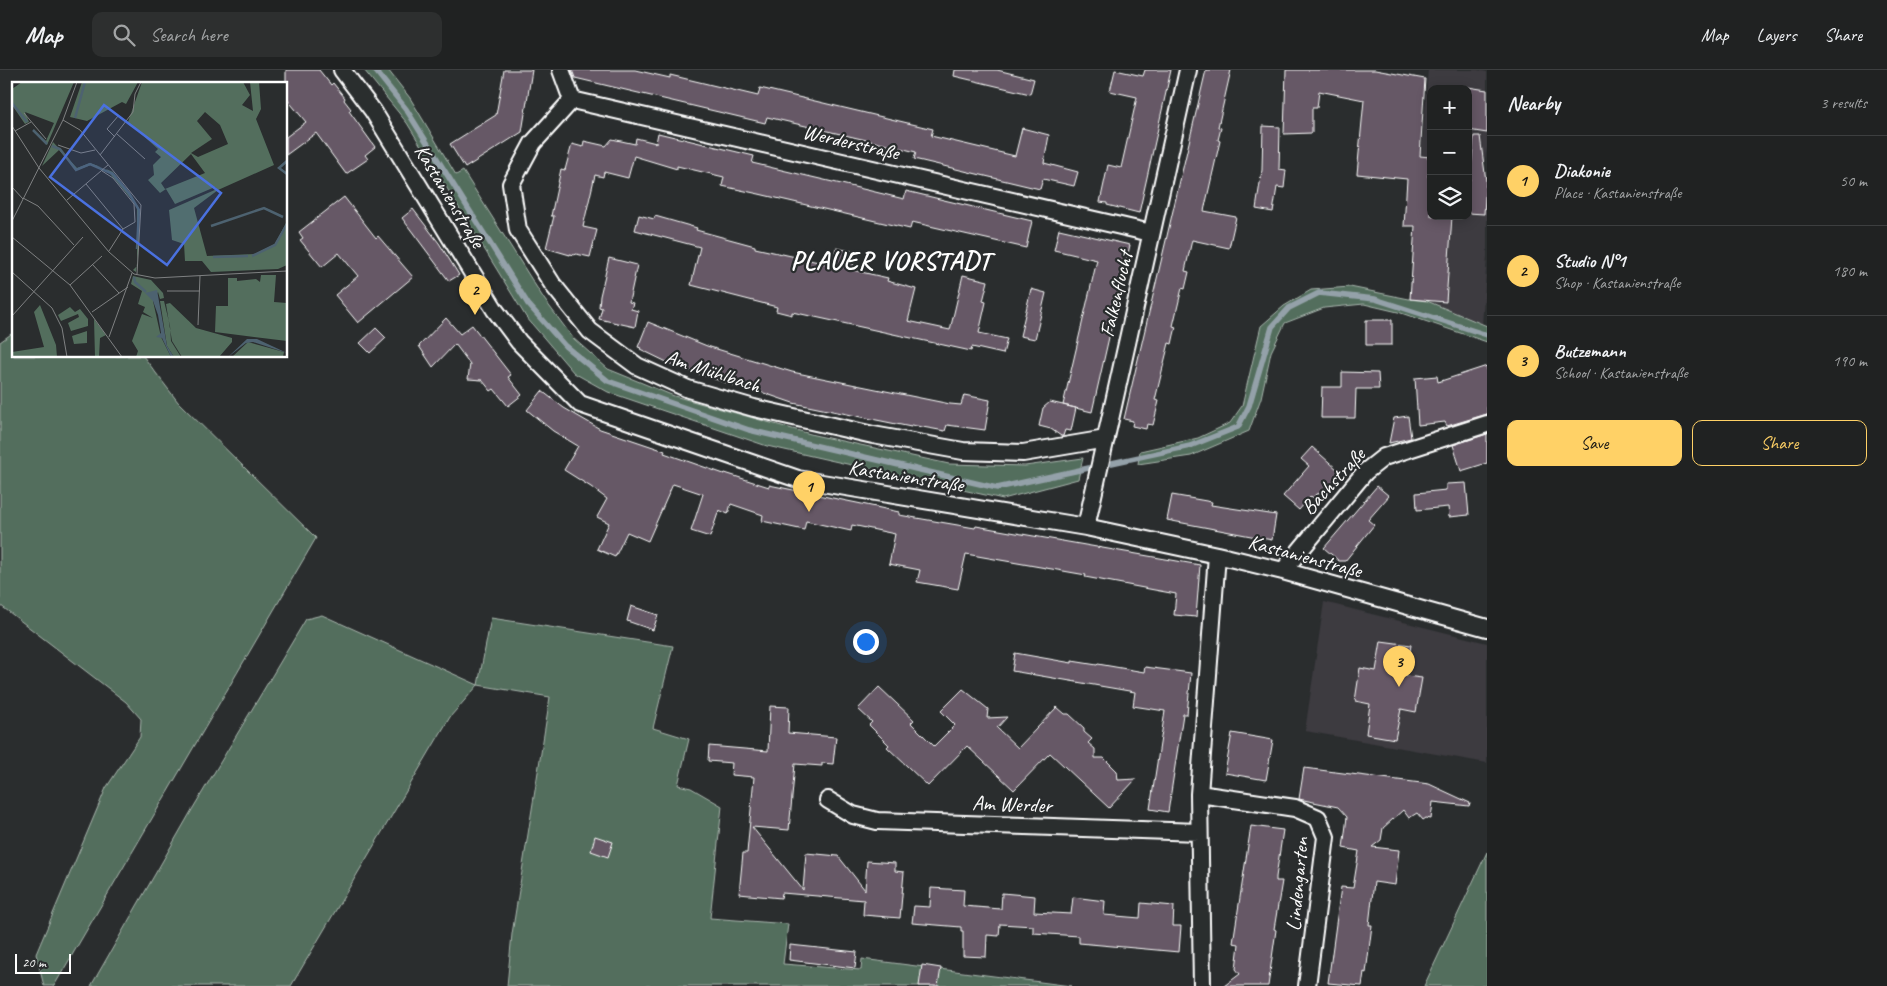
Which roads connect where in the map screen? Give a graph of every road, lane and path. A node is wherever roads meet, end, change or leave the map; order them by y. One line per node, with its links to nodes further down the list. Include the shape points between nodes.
1 (342, 70): 8 (street, Kastanienstraße, via 373,111 495,310 520,342 580,404 798,479)
2 (561, 70): 4 (street)
3 (1188, 70): 5 (street, Falkenflucht)
4 (572, 100): 5 (street, Werderstraße); 7 (street, Am Mühlbach, via 533,143 511,184 518,230 553,285 590,331 637,366 688,389 754,408 963,451 1024,453)
5 (1151, 234): 7 (street, Falkenflucht)
6 (1487, 424): 10 (street, Bachstraße, via 1384,457 1365,472)
7 (1104, 445): 8 (street, Falkenflucht)
8 (1086, 527): 9 (street, Kastanienstraße)
9 (1217, 555): 10 (street, Kastanienstraße); 12 (street)
10 (1283, 571): 11 (street, Kastanienstraße)
11 (1487, 628)
12 (1199, 794): 14 (street); 16 (street, Lindengarten, via 1295,808 1318,818 1326,837)
13 (828, 800): 14 (street, Am Werder, via 853,815 877,821)
14 (1199, 832): 15 (street)
15 (1202, 986)
16 (1308, 986)

